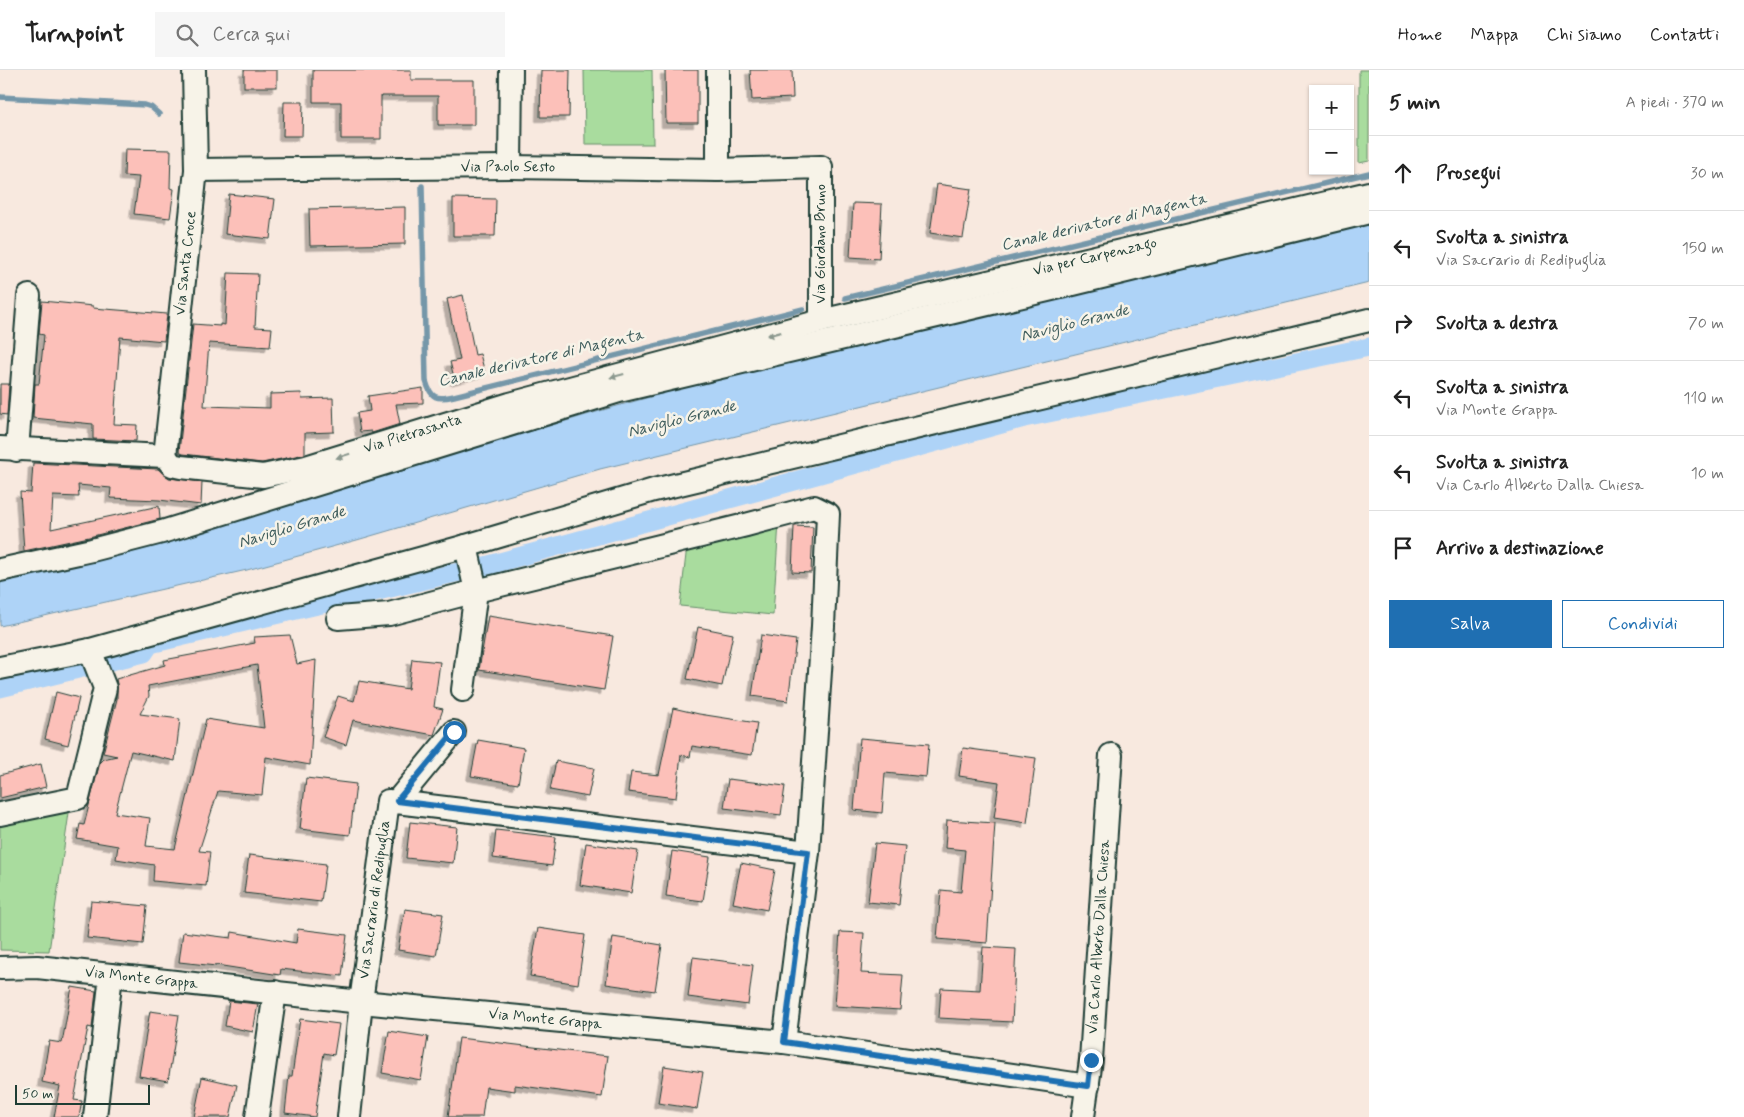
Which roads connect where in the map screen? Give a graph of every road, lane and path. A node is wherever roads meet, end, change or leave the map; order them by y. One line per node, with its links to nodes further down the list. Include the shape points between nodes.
1 (194, 70): 6 (street, Via Santa Croce)
2 (511, 70): 4 (street)
3 (718, 70): 7 (street)
4 (510, 167): 6 (street, Via Paolo Sesto); 7 (street, Via Paolo Sesto)
5 (821, 167): 7 (street, Via Paolo Sesto); 12 (street, Via Giordano Bruno)
6 (196, 170): 14 (street, Via Santa Croce)
7 (718, 170)
8 (1369, 193): 12 (street, Via per Carpenzago)
9 (1369, 212): 16 (street, via 619,391 162,532)
10 (29, 296): 13 (street)
11 (1369, 320): 15 (street, via 654,490)
12 (821, 321): 14 (street, Via Pietrasanta, one-way to 14, via 510,404 306,467 264,476 181,467 172,465)
13 (8, 449): 14 (street, Via Pietrasanta)
14 (165, 456)
15 (466, 546): 17 (street); 19 (street)
16 (0, 570)
17 (476, 591): 18 (street, via 389,614); 21 (street); 26 (street, via 814,507 828,514)
18 (338, 618)
19 (94, 660): 20 (street); 25 (street, via 105,688 78,798)
20 (0, 668)
21 (463, 690)
22 (454, 732): 24 (street)
23 (1110, 756): 32 (street, Via Carlo Alberto Dalla Chiesa)
24 (397, 801): 26 (street, Via Sacrario di Redipuglia); 30 (street, Via Sacrario di Redipuglia, via 388,801)
25 (0, 814)
26 (808, 852): 31 (street)
27 (0, 968): 28 (street, Via Monte Grappa, via 37,967)
28 (111, 975): 29 (street, Via Monte Grappa); 33 (street)
29 (275, 992): 30 (street, Via Monte Grappa); 34 (street)
30 (361, 1002): 31 (street, Via Monte Grappa); 35 (street)
31 (784, 1042): 32 (street, Via Monte Grappa)
32 (1088, 1086): 36 (street, Via Carlo Alberto Dalla Chiesa)
33 (95, 1117)
34 (257, 1117)
35 (349, 1117)
36 (1083, 1117)

